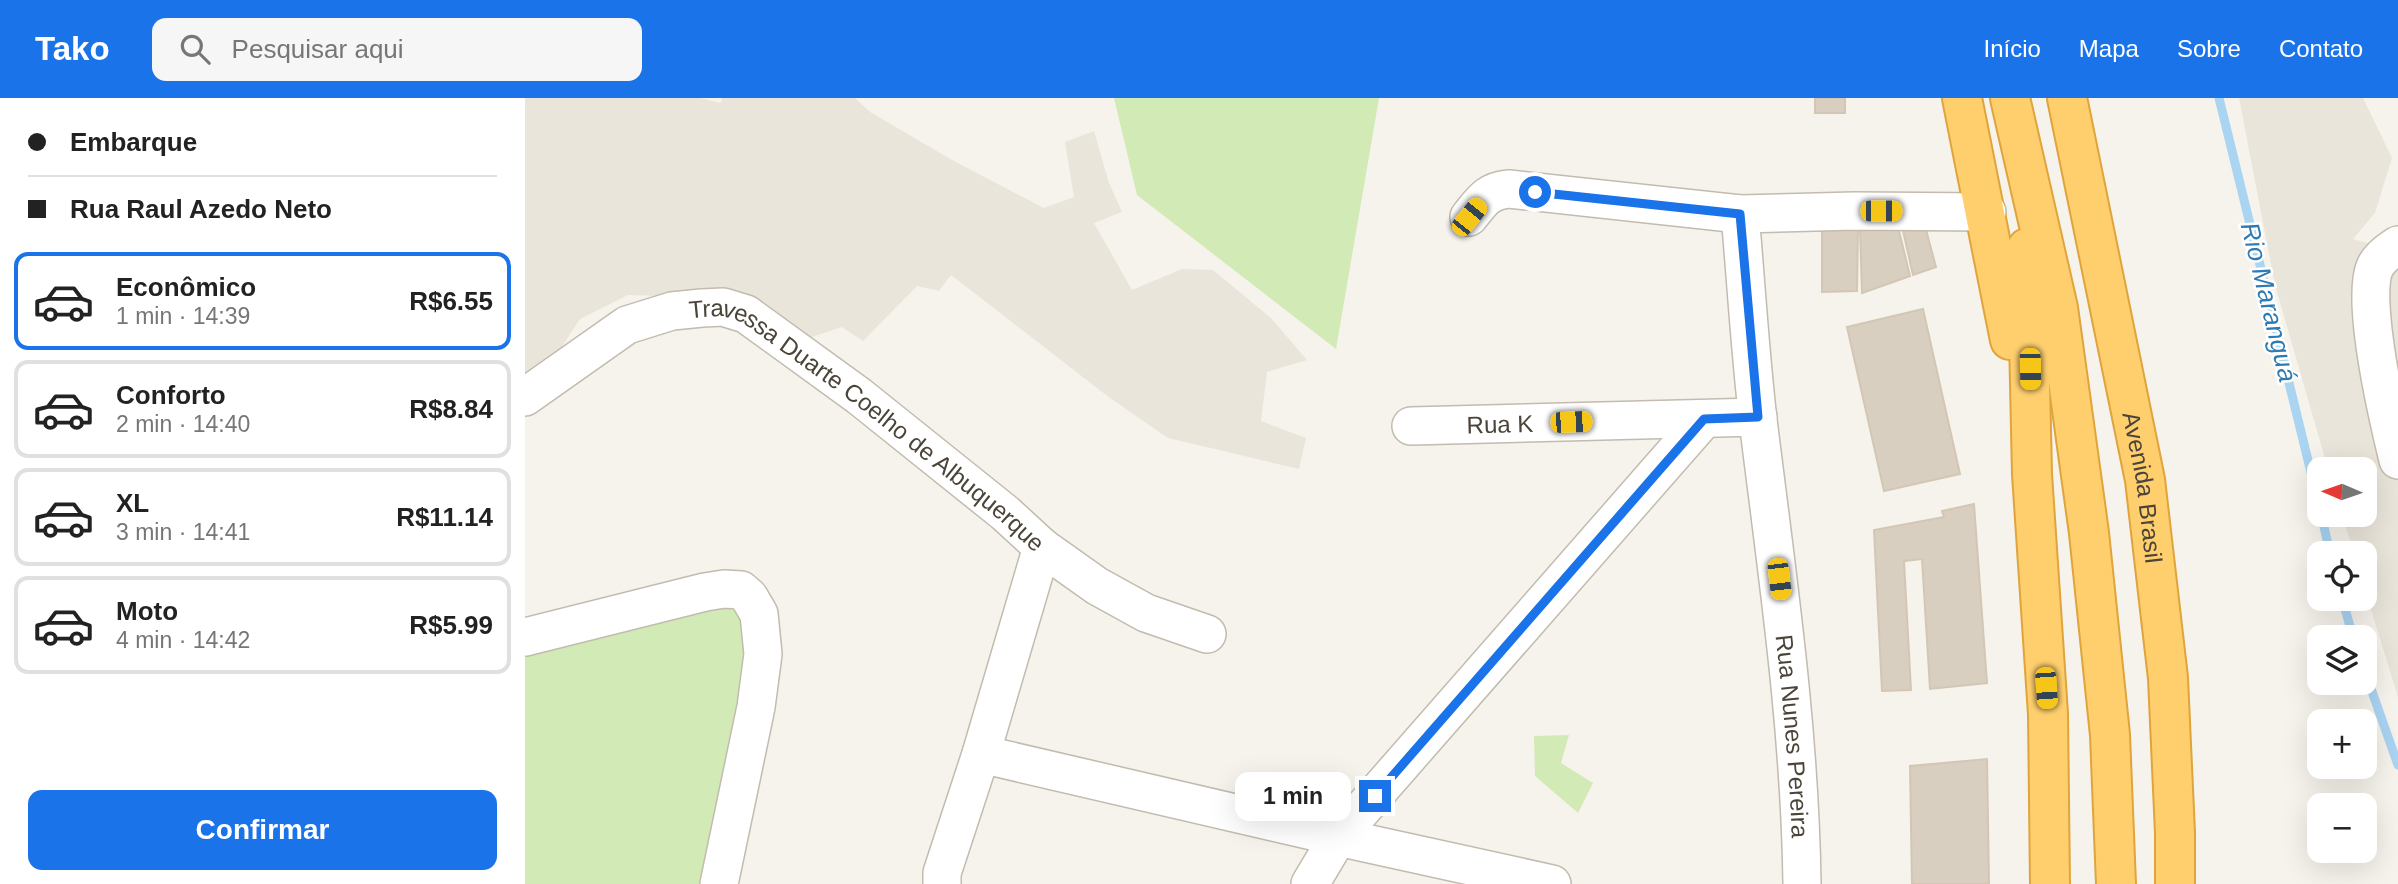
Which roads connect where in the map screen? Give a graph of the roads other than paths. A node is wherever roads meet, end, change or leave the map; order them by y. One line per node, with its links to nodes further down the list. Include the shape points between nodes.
1 (1962, 98): 5 (highway)
2 (2010, 98): 4 (highway)
3 (2067, 98): 27 (highway, Avenida Brasil, via 2145,480 2168,678)
4 (2026, 159): 14 (highway); 26 (highway, via 2058,308 2089,533 2110,736)
5 (1987, 212): 6 (street); 14 (highway)
6 (1740, 214): 7 (street, via 1509,189 1495,191); 10 (street, Rua Nunes Pereira)
7 (1469, 217)
8 (2398, 245): 13 (street, via 2375,268 2370,301)
9 (525, 397): 15 (street, Travessa Duarte Coelho de Albuquerque, via 627,325 672,311 723,307 762,324 859,396)
10 (1758, 417): 11 (street, Rua K); 24 (street, Rua Nunes Pereira, via 1786,634)
11 (1704, 419): 12 (street, Rua K); 19 (street)
12 (1411, 426)
13 (2398, 460)
14 (2032, 474): 25 (highway, via 2048,715)
15 (1042, 547): 16 (street, Travessa Duarte Coelho de Albuquerque, via 1146,613); 18 (street)
16 (1207, 634)
17 (525, 637): 20 (street, via 705,592 741,590 749,597 758,614 763,654)
18 (981, 754): 19 (street); 21 (street)
19 (1338, 838): 22 (street); 23 (street)
20 (719, 884)
21 (942, 884)
22 (1310, 884)
23 (1552, 884)
24 (1802, 884)
25 (2050, 884)
26 (2116, 884)
27 (2175, 884)

